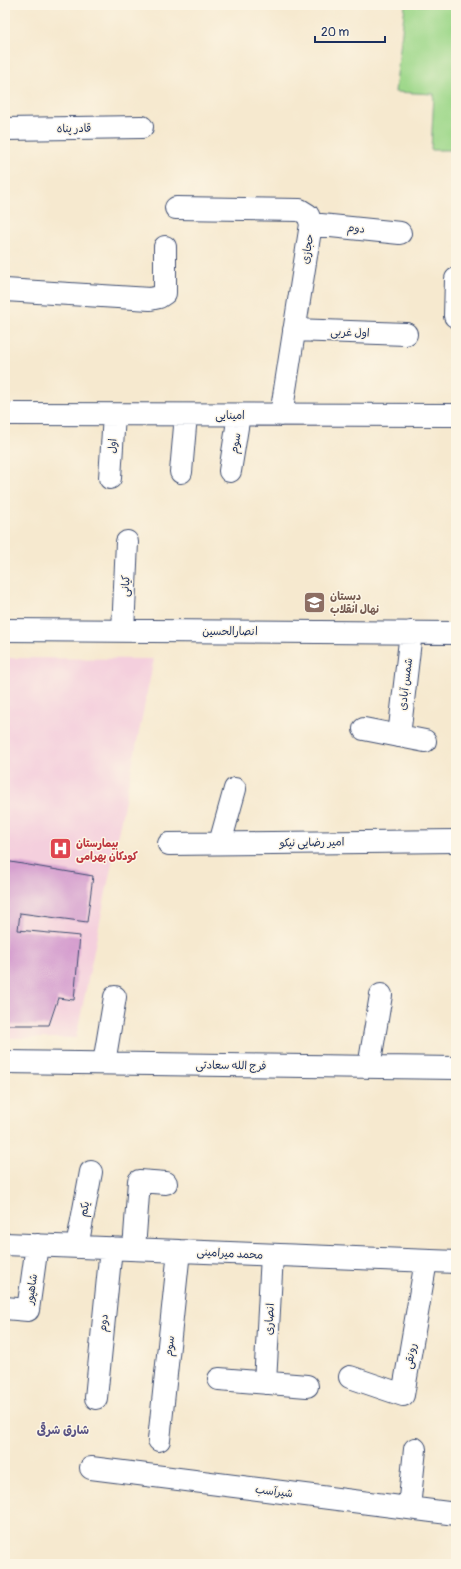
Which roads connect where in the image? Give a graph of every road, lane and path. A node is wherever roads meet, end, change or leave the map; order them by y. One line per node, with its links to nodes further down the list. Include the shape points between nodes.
1 (142, 127): 2 (street, قادر پناه)
2 (5, 129)
3 (176, 208): 4 (street, حجازی, via 300,210 308,215)
4 (311, 224): 5 (street, دوم); 10 (street, حجازی)
5 (400, 233)
6 (165, 247): 8 (street, via 165,293 160,297 150,299)
7 (456, 279): 9 (street)
8 (5, 290)
9 (455, 316)
10 (294, 330): 11 (street, اول غربی); 16 (street, حجازی)
11 (406, 334)
12 (5, 414): 13 (street, امینایی)
13 (114, 415): 14 (street, امینایی); 20 (street, اول)
14 (186, 415): 15 (street, امینایی); 19 (street)
15 (239, 415): 16 (street, امینایی); 18 (street, سوم)
16 (281, 415): 17 (street, امینایی)
17 (456, 415)
18 (230, 471)
19 (181, 472)
20 (110, 478)
21 (127, 542): 23 (street, کیانی)
22 (5, 630): 23 (street, انصارالحسین)
23 (123, 631): 24 (street, انصارالحسین)
24 (411, 632): 25 (street, انصارالحسین); 27 (street, شمس آبادی)
25 (456, 633)
26 (364, 729): 27 (street)
27 (399, 736): 28 (street)
28 (425, 742)
29 (235, 790): 31 (street)
30 (456, 841): 31 (street, امیر رضایی نیکو)
31 (220, 843): 32 (street, امیر رضایی نیکو)
32 (169, 844)
33 (381, 995): 37 (street)
34 (115, 997): 36 (street)
35 (5, 1062): 36 (street, فرج الله سعادتی)
36 (104, 1063): 37 (street, فرج الله سعادتی)
37 (369, 1067): 38 (street, فرج الله سعادتی)
38 (456, 1068)
39 (91, 1172): 43 (street, یکم)
40 (166, 1183): 45 (street, via 139,1181)
41 (5, 1244): 42 (street, محمد میرامینی)
42 (37, 1245): 43 (street, محمد میرامینی); 50 (street, شاهپور, via 28,1310)
43 (77, 1247): 44 (street, محمد میرامینی)
44 (111, 1248): 45 (street, محمد میرامینی); 55 (street, دوم)
45 (134, 1250): 46 (street, محمد میرامینی)
46 (180, 1251): 47 (street, محمد میرامینی); 56 (street, سوم)
47 (272, 1255): 48 (street, محمد میرامینی); 53 (street, انصاری)
48 (426, 1261): 49 (street, محمد میرامینی); 51 (street, رونقی, via 403,1395)
49 (456, 1262)
50 (5, 1308)
51 (350, 1377)
52 (219, 1379): 53 (street)
53 (265, 1383): 54 (street)
54 (307, 1386)
55 (96, 1398)
56 (159, 1440)
57 (415, 1449): 59 (street)
58 (91, 1468): 59 (street, شیرآسب)
59 (409, 1508): 60 (street, شیرآسب)
60 (456, 1514)

